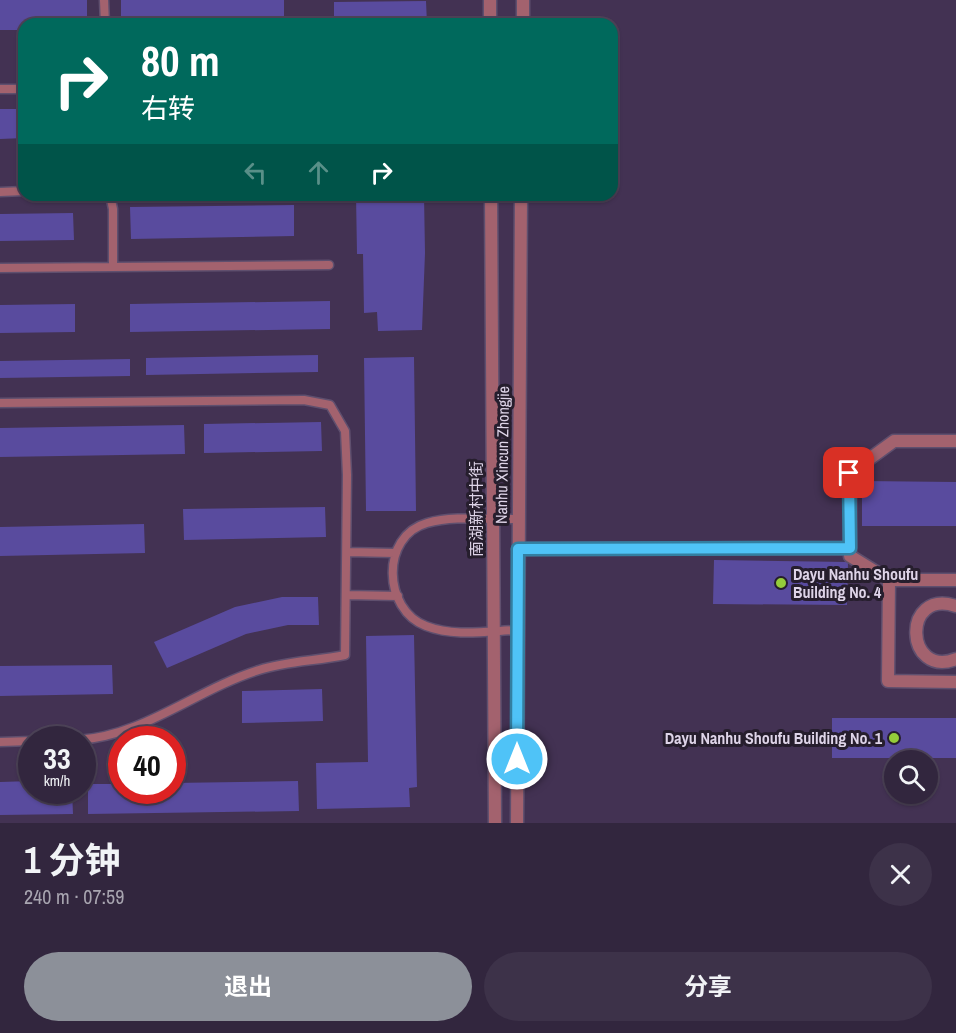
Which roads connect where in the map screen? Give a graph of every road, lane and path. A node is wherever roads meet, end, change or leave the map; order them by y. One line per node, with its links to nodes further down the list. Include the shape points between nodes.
1 (104, 0): 4 (lane)
2 (490, 0): 5 (street)
3 (523, 0): 6 (street)
4 (105, 18)
5 (490, 18)
6 (523, 18)
7 (0, 89): 8 (lane)
8 (18, 89)
9 (18, 191): 10 (lane)
10 (0, 192)
11 (111, 201): 14 (lane)
12 (490, 201): 19 (street, 南湖新村中街)
13 (521, 201): 20 (street, Nanhu Xincun Zhongjie)
14 (113, 266): 15 (lane); 16 (lane)
15 (329, 266)
16 (0, 268)
17 (0, 403): 23 (lane, via 303,400 330,405 345,431)
18 (956, 441): 21 (street, via 894,441 849,473)
19 (493, 519): 20 (lane); 24 (lane, via 425,523 401,540); 31 (street, 南湖新村中街)
20 (518, 519): 22 (street, Nanhu Xincun Zhongjie)
21 (850, 548): 22 (street); 25 (street, via 850,556)
22 (518, 549): 30 (street, Nanhu Xincun Zhongjie)
23 (347, 552): 24 (lane); 27 (lane)
24 (395, 553): 28 (lane, via 393,572)
25 (889, 580): 26 (street); 33 (street, via 888,681)
26 (951, 580): 29 (street)
27 (346, 595): 28 (lane); 34 (lane, via 345,655 259,670 128,729)
28 (398, 596): 31 (lane, via 405,611 425,626 452,632)
29 (951, 604): 32 (street, via 927,609 920,616 915,636 924,654 932,659)
30 (517, 630): 31 (lane); 38 (street, Nanhu Xincun Zhongjie)
31 (493, 631): 37 (street, 南湖新村中街)
32 (950, 660): 33 (street)
33 (950, 682)
34 (96, 738)
35 (18, 741): 36 (lane)
36 (0, 742)
37 (495, 823)
38 (517, 823)

